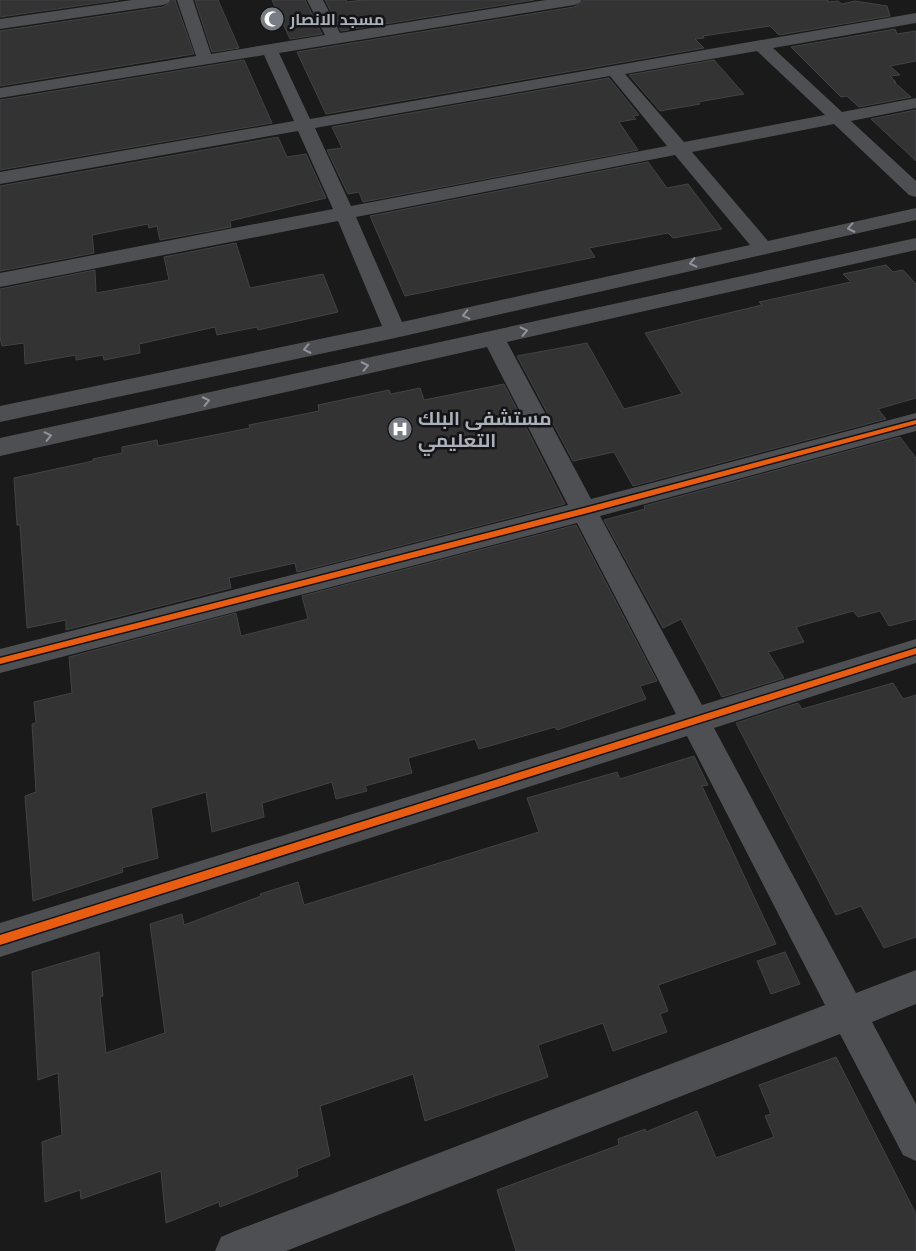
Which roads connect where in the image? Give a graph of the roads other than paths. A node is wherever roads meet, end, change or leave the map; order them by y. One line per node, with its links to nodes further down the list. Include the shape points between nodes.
1 (163, 0): 6 (street)
2 (185, 0): 10 (street)
3 (315, 0): 7 (street)
4 (574, 0): 7 (street)
5 (916, 18): 8 (street)
6 (0, 24)
7 (335, 39): 9 (street)
8 (760, 45): 11 (street); 14 (street)
9 (270, 50): 10 (street); 15 (street)
10 (205, 60): 12 (street)
11 (614, 71): 15 (street); 16 (street)
12 (0, 93)
13 (916, 103): 14 (street)
14 (838, 119): 16 (street); 18 (street)
15 (304, 125): 17 (street); 19 (street)
16 (679, 149): 19 (street); 22 (street)
17 (0, 178)
18 (916, 191)
19 (345, 214): 24 (street); 25 (street)
20 (916, 214): 21 (street)
21 (879, 222): 22 (street, one-way to 22); 23 (street)
22 (762, 247): 25 (street, one-way to 25)
23 (912, 250): 26 (street, one-way to 23)
24 (0, 280)
25 (395, 331): 27 (street, one-way to 27)
26 (493, 338): 29 (street, one-way to 26); 30 (street)
27 (0, 414)
28 (916, 422): 30 (street)
29 (0, 447)
30 (584, 511): 32 (street); 33 (street)
31 (916, 650): 33 (street)
32 (0, 660)
33 (695, 719): 34 (street); 36 (street)
34 (0, 940)
35 (916, 987): 36 (street)
36 (849, 1013): 37 (street); 38 (street)
37 (916, 1142)
38 (235, 1251)

